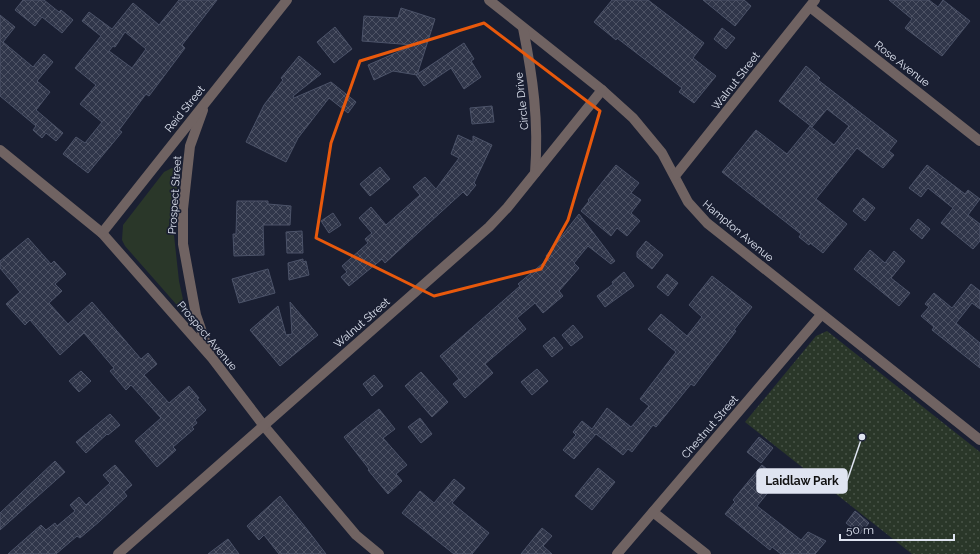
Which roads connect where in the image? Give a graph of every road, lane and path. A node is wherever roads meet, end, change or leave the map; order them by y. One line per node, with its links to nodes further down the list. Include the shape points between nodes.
1 (287, 0): 6 (street, Reid Street)
2 (489, 0): 4 (street, Hampton Avenue)
3 (812, 3): 7 (street, Rose Avenue); 10 (street, Walnut Street)
4 (523, 28): 5 (street, Hampton Avenue); 9 (street, Circle Drive, via 537,118)
5 (602, 90): 9 (street, Walnut Street); 10 (street, Hampton Avenue, via 651,138)
6 (205, 104): 11 (street, Reid Street); 13 (street, Prospect Street, via 190,146 183,209 184,244 196,315)
7 (980, 141)
8 (0, 150): 11 (street, Prospect Avenue)
9 (535, 173): 14 (street, Walnut Street, via 489,227)
10 (675, 176): 12 (street, Hampton Avenue, via 696,213)
11 (102, 233): 13 (street, Prospect Avenue)
12 (822, 315): 15 (street, Hampton Avenue); 16 (street, Chestnut Street)
13 (212, 358): 14 (street, Prospect Avenue)
14 (264, 426): 17 (street, Walnut Street); 18 (street, Prospect Avenue, via 356,535)
15 (980, 440)
16 (653, 512): 19 (street, Chestnut Street); 20 (street)
17 (118, 554)
18 (379, 554)
19 (617, 554)
20 (706, 554)

